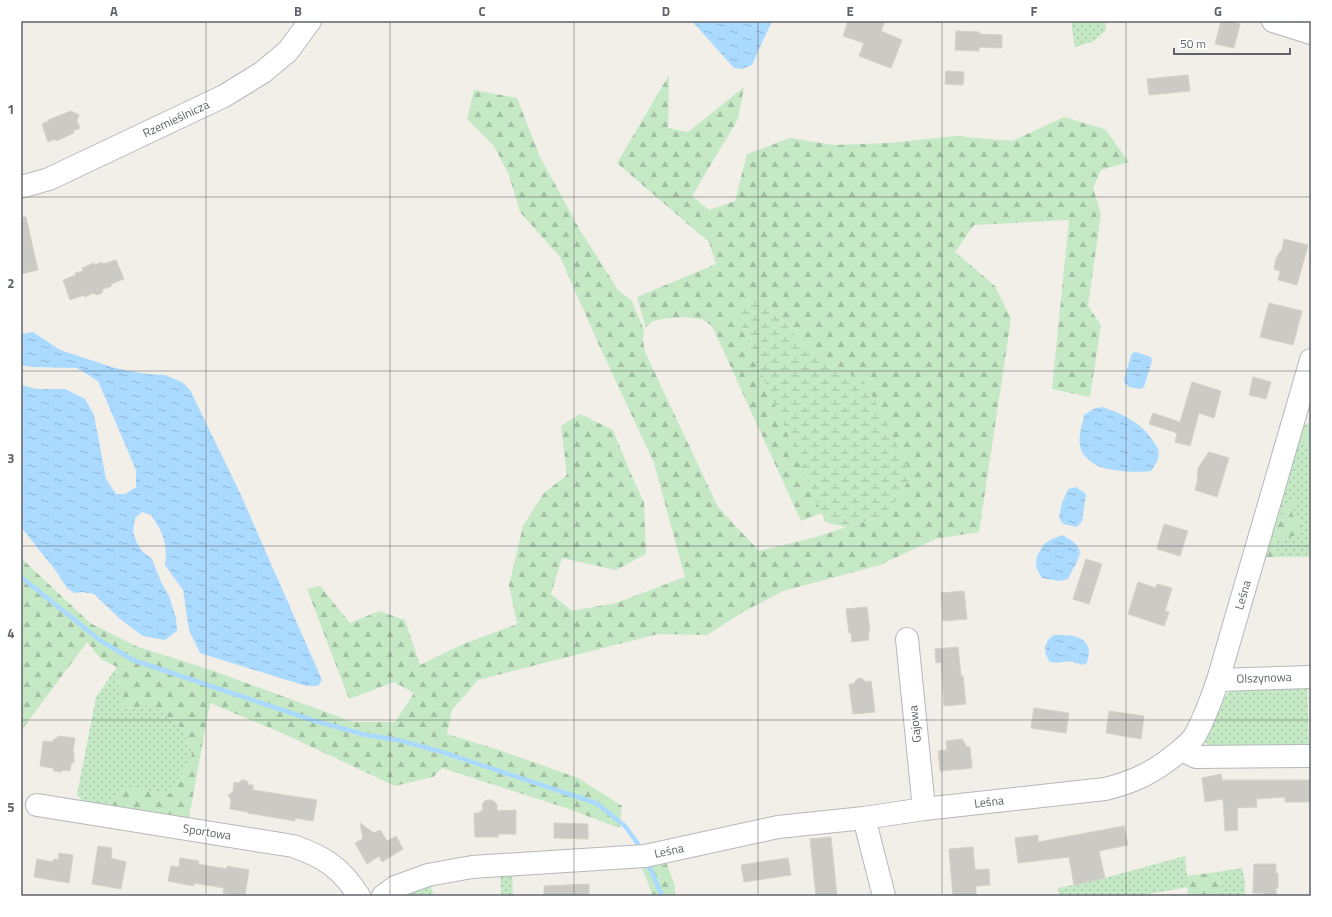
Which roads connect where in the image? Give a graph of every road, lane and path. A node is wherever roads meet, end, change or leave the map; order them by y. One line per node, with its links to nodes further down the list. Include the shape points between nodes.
1 (310, 21): 6 (street, Rzemieślnicza, via 288,51 263,72 224,96 50,179)
2 (1273, 21): 5 (street)
3 (1308, 21): 4 (street)
4 (1311, 26)
5 (1311, 33)
6 (21, 187)
7 (1311, 360): 10 (street, Leśna)
8 (907, 638): 14 (street, Gajowa)
9 (1311, 677): 10 (street, Olszynowa)
10 (1218, 680): 11 (street, Leśna, via 1207,711 1193,738)
11 (1182, 750): 12 (street, via 1196,757); 14 (street, Leśna, via 1149,774 1118,786)
12 (1311, 756)
13 (37, 805): 16 (street, Sportowa, via 293,846 329,862 345,876)
14 (924, 809): 15 (street, Leśna)
15 (864, 818): 17 (street, Leśna, via 778,826 645,856 453,870 402,884); 18 (street)
16 (359, 896)
17 (383, 896)
18 (884, 896)

